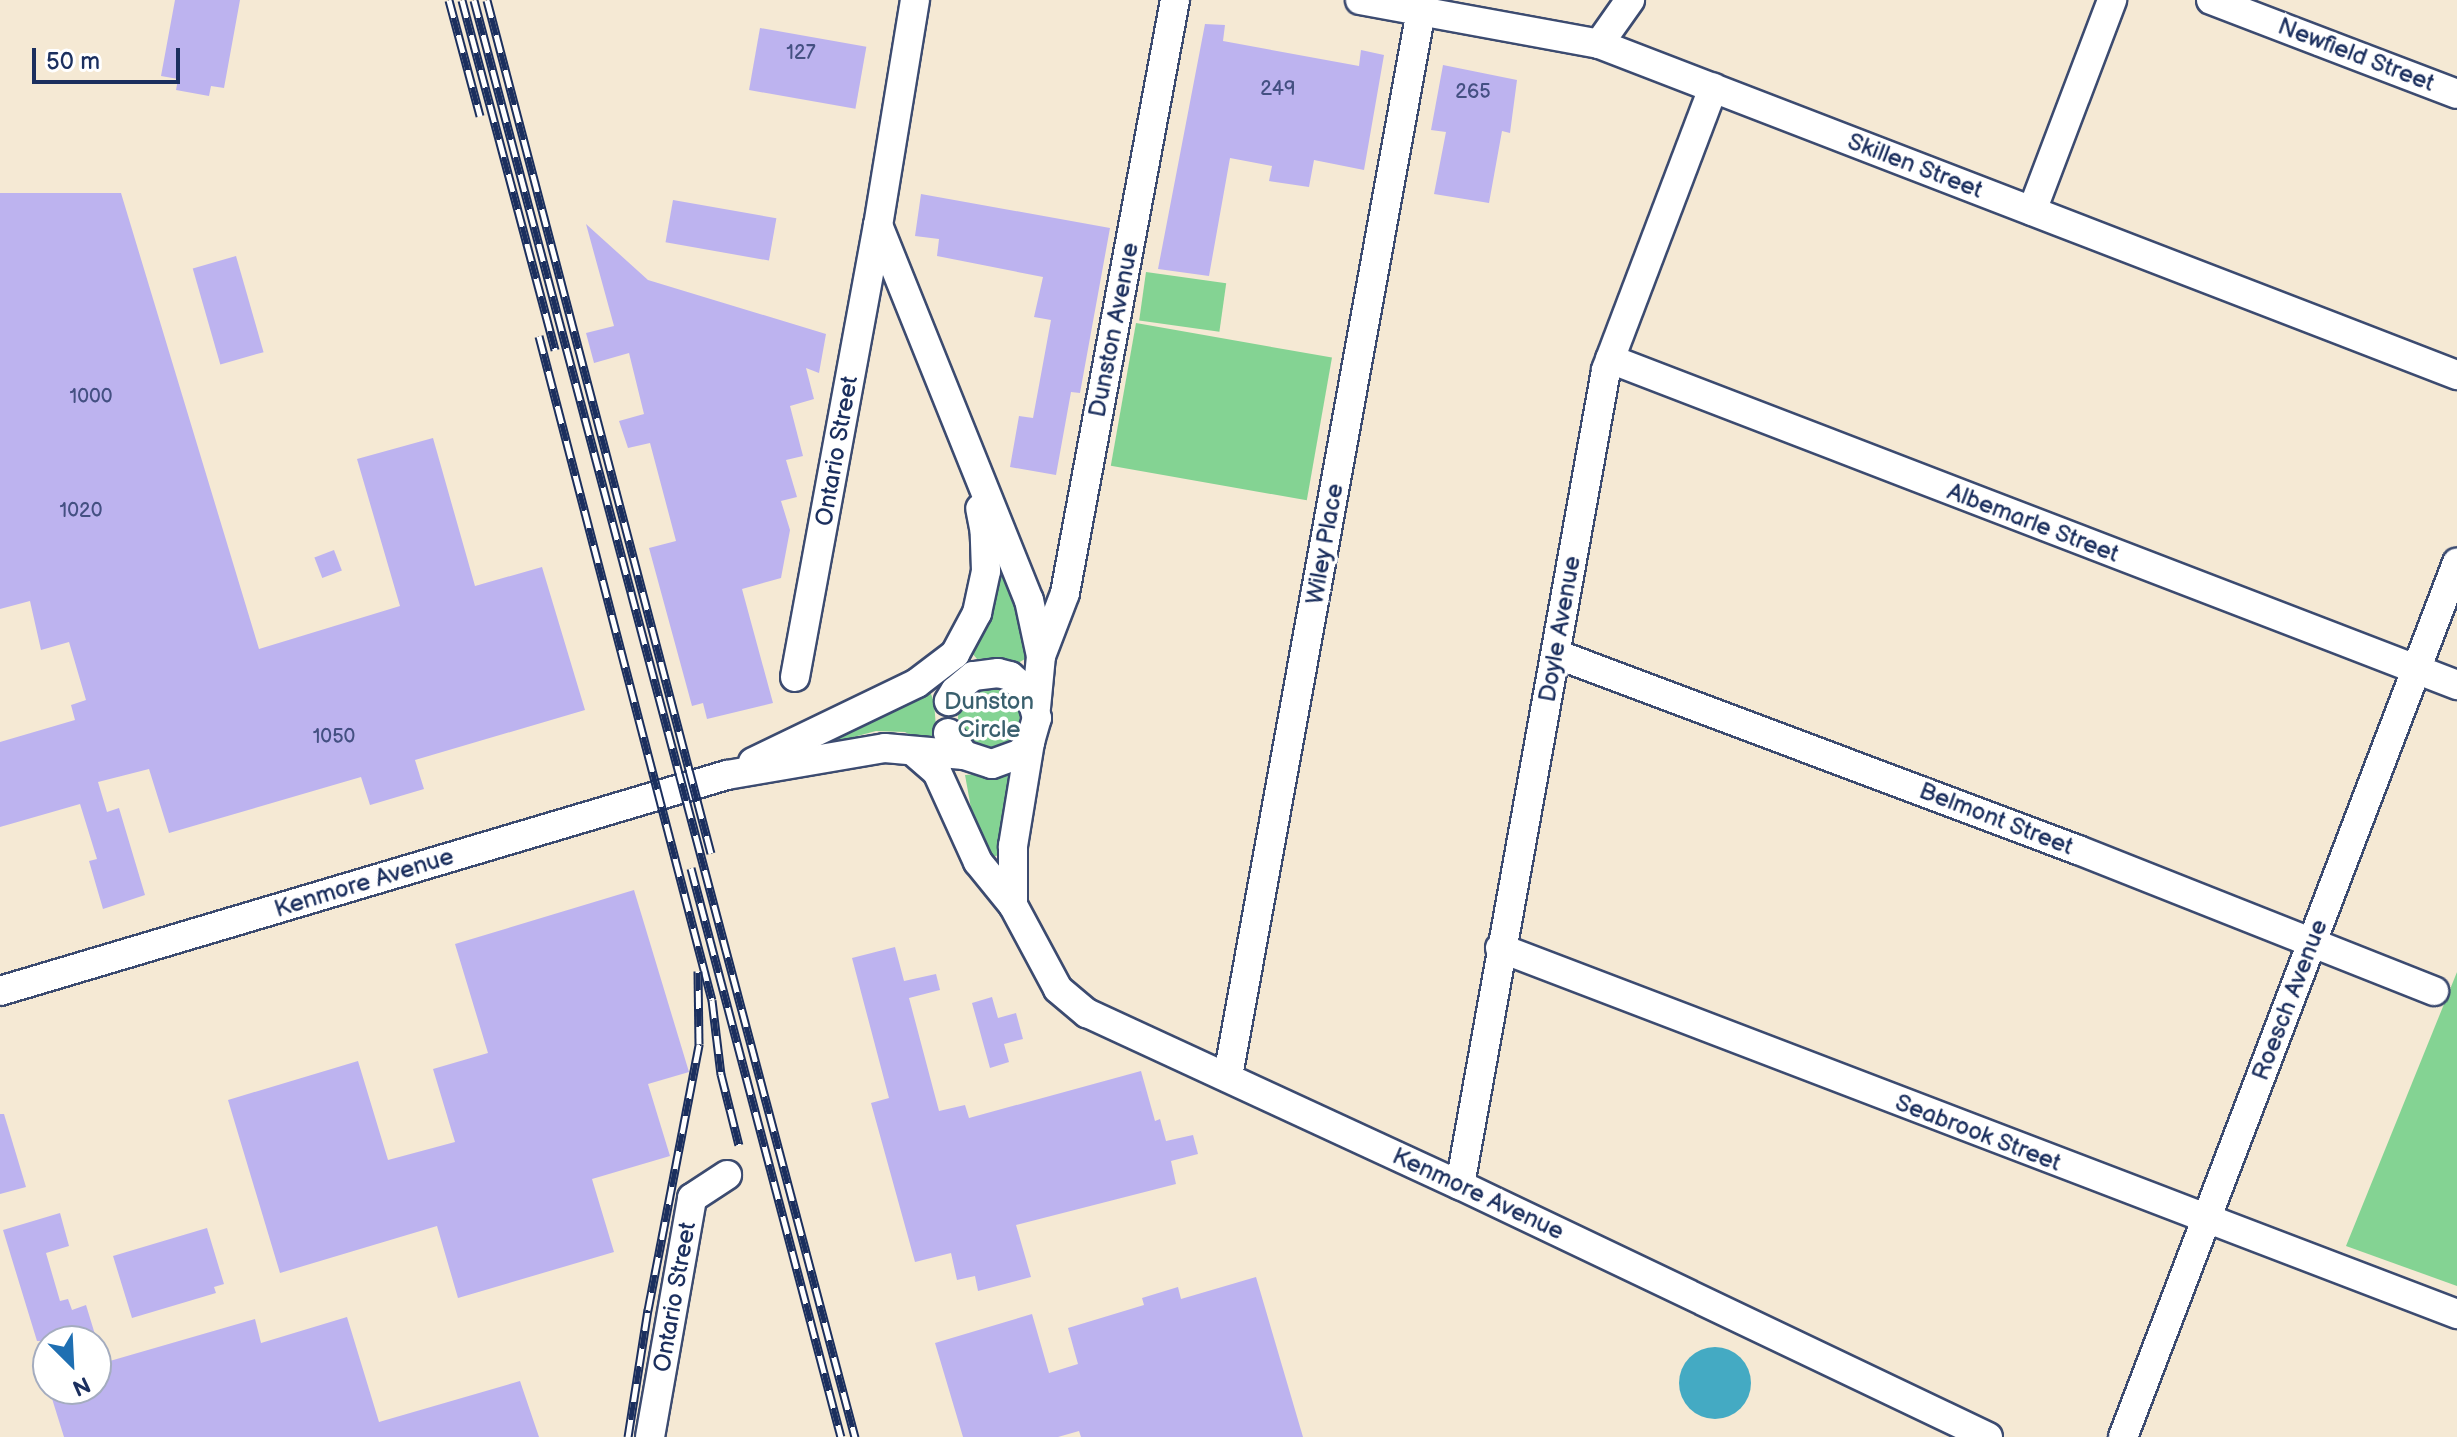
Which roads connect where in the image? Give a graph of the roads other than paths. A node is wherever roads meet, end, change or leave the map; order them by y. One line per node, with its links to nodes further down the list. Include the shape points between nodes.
1 (915, 0): 12 (street, Ontario Street)
2 (1175, 0): 18 (street, Dunston Avenue, via 1065,593)
3 (1360, 0): 7 (street, Skillen Street)
4 (1630, 0): 8 (street)
5 (2112, 0): 11 (street)
6 (2211, 0): 10 (street, Newfield Street)
7 (1421, 11): 8 (street, Skillen Street); 32 (street, Wiley Place)
8 (1599, 44): 9 (street, Skillen Street)
9 (1713, 88): 11 (street, Skillen Street); 13 (street, Doyle Avenue)
10 (2457, 94)
11 (2032, 211): 14 (street, Skillen Street)
12 (878, 225): 15 (street); 20 (street, Ontario Street)
13 (1610, 359): 17 (street, Doyle Avenue); 19 (street, Albemarle Street)
14 (2457, 375)
15 (963, 438): 18 (street, via 1029,600); 21 (street, via 985,533 986,571 977,613)
16 (2457, 563): 19 (street, Roesch Avenue)
17 (1556, 654): 28 (street, Belmont Street, via 2064,844); 29 (street, Doyle Avenue)
18 (1041, 656): 23 (street)
19 (2417, 669): 22 (street, Albemarle Street); 28 (street, Roesch Avenue)
20 (795, 677)
21 (952, 677): 23 (street, via 1010,676 1022,683); 25 (street); 26 (street, Kenmore Avenue, via 918,683)
22 (2457, 685)
23 (1036, 708): 24 (street)
24 (1030, 742): 25 (street, via 1007,761); 27 (street, Kenmore Avenue, via 1013,846)
25 (948, 760): 26 (street, Kenmore Avenue, via 870,750); 27 (street, Kenmore Avenue, via 978,862)
26 (727, 775): 30 (street, Kenmore Avenue)
27 (1013, 905): 32 (street, Kenmore Avenue, via 1058,989 1087,1013)
28 (2312, 944): 31 (street, Belmont Street); 35 (street, Roesch Avenue)
29 (1500, 948): 34 (street, Doyle Avenue); 35 (street, Seabrook Street)
30 (0, 991)
31 (2434, 991)
32 (1228, 1076): 34 (street, Kenmore Avenue)
33 (727, 1175): 37 (street, Ontario Street, via 692,1198)
34 (1460, 1185): 38 (street, Kenmore Avenue)
35 (2205, 1219): 36 (street, Seabrook Street); 39 (street, Roesch Avenue)
36 (2457, 1314)
37 (650, 1437)
38 (1988, 1437)
39 (2123, 1437)

